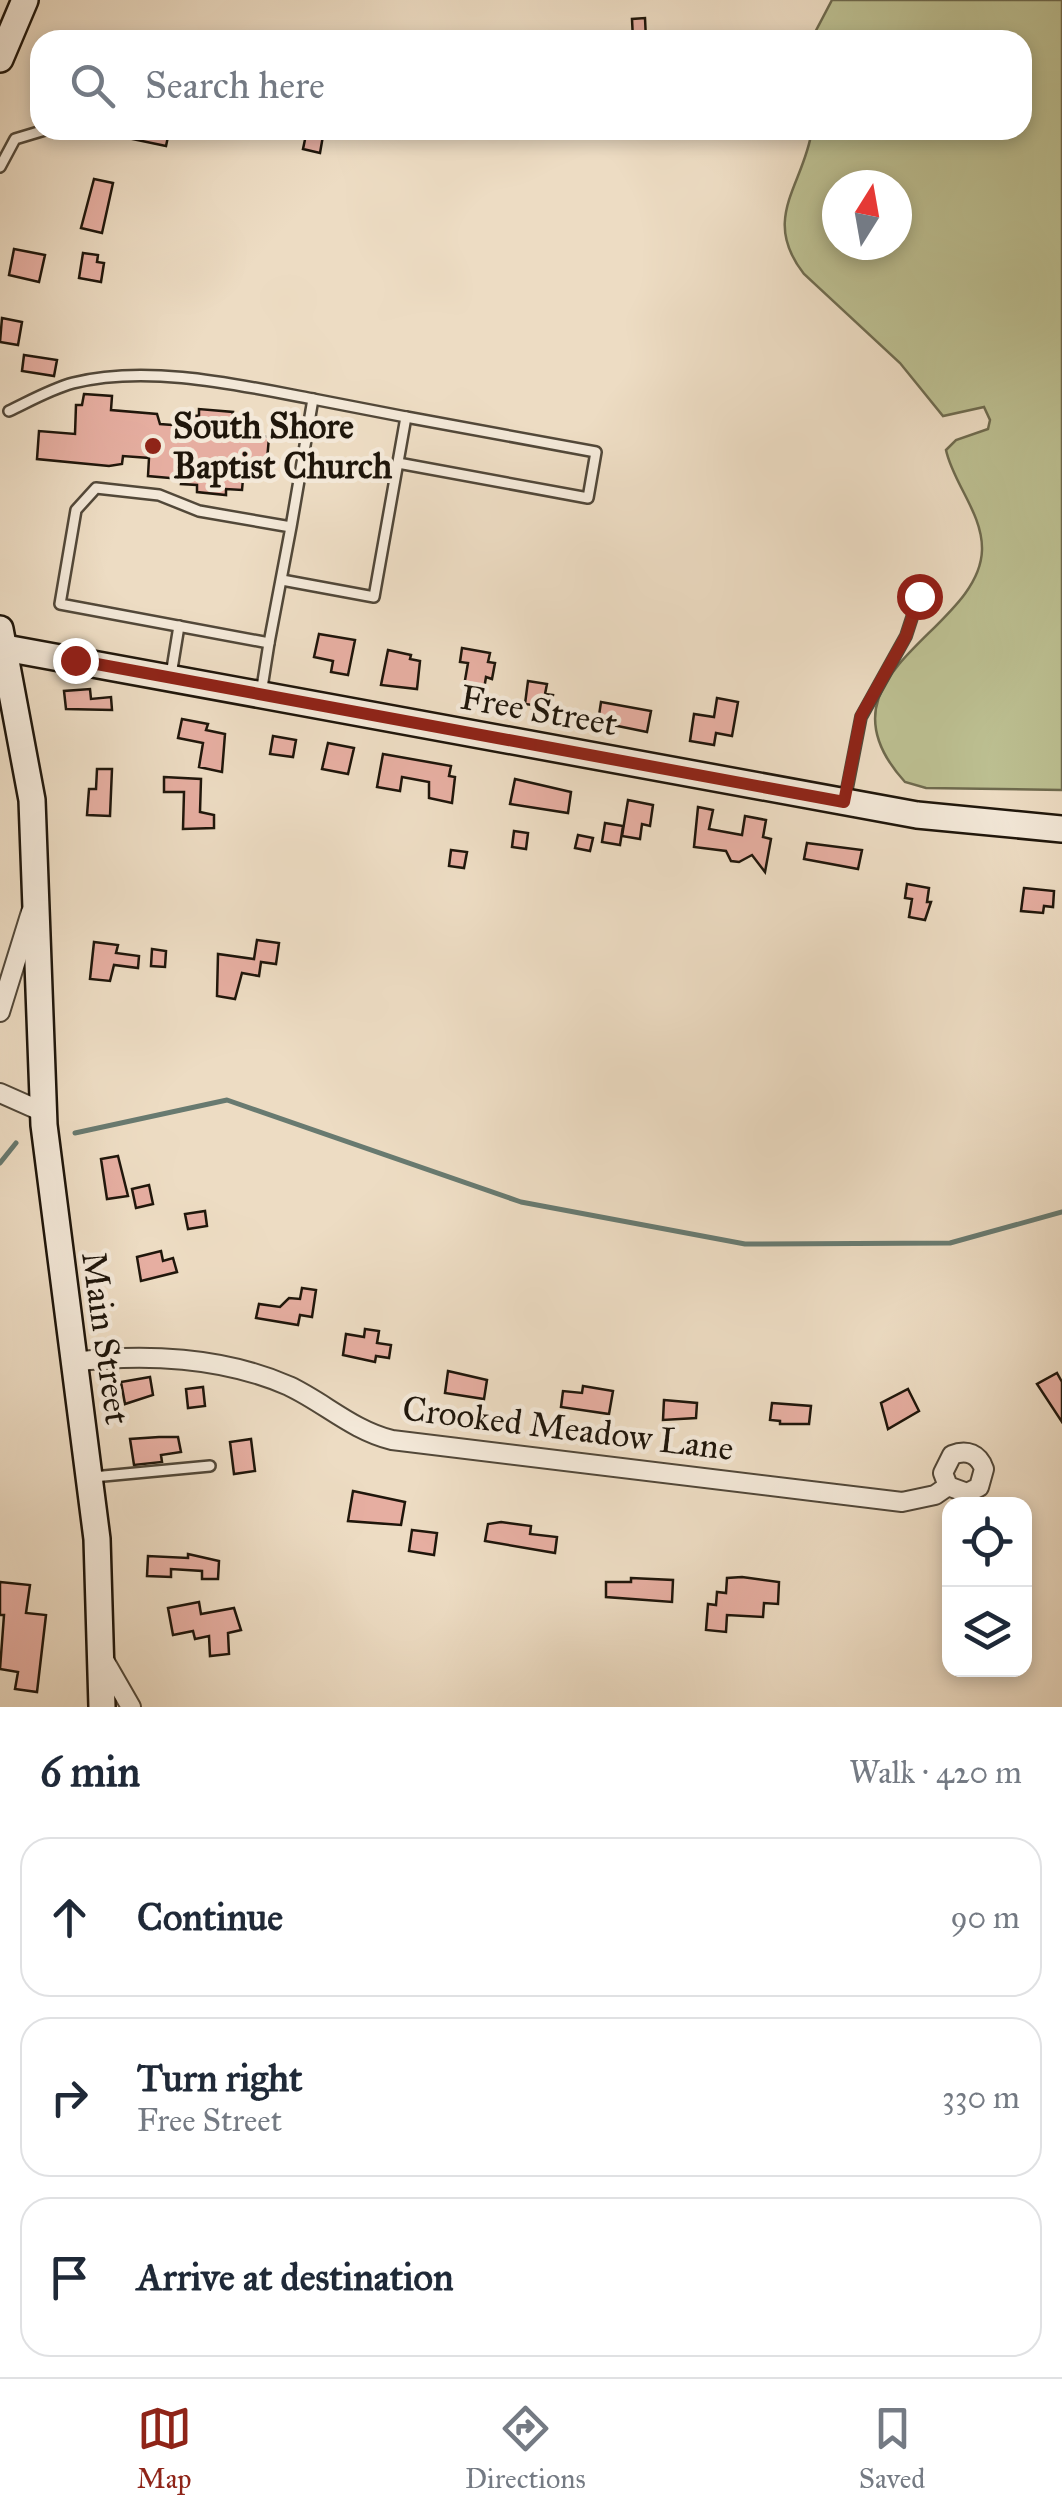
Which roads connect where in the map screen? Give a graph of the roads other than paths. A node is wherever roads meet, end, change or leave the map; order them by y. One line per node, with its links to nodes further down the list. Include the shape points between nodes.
1 (25, 0): 2 (main road)
2 (0, 58)
3 (30, 134): 4 (lane, via 16,138)
4 (0, 167)
5 (314, 398): 6 (lane, via 194,378 92,380); 7 (lane); 9 (lane)
6 (3, 412)
7 (406, 416): 8 (lane); 8 (lane, via 596,452 588,498)
8 (398, 463): 10 (lane, via 374,597)
9 (291, 527): 10 (lane); 12 (lane, via 128,490 87,494 76,510 60,604)
10 (282, 580): 14 (lane)
11 (919, 596): 17 (lane, via 906,636 861,716)
12 (179, 626): 14 (lane); 15 (lane)
13 (1, 641): 15 (main road, Free Street); 19 (main road, Main Street, via 32,800)
14 (270, 643): 16 (lane)
15 (170, 678): 16 (main road, Free Street)
16 (260, 694): 17 (main road, Free Street)
17 (844, 802): 18 (main road, Free Street)
18 (1062, 829)
19 (37, 894): 20 (main road, Main Street); 21 (street, Main Street)
20 (38, 978): 21 (street); 24 (main road, Main Street)
21 (6, 990): 22 (street, Main Street)
22 (0, 1012)
23 (0, 1093): 24 (street)
24 (43, 1112): 25 (main road, Main Street)
25 (74, 1362): 27 (main road, Main Street); 28 (street, Crooked Meadow Lane, via 149,1356 246,1373 288,1386 349,1424 392,1440 902,1502 936,1496)
26 (210, 1466): 27 (lane)
27 (90, 1477): 29 (main road, Main Street)
28 (948, 1486)
29 (103, 1658): 30 (main road, Main Street); 31 (street)
30 (102, 1707)
31 (131, 1707)

